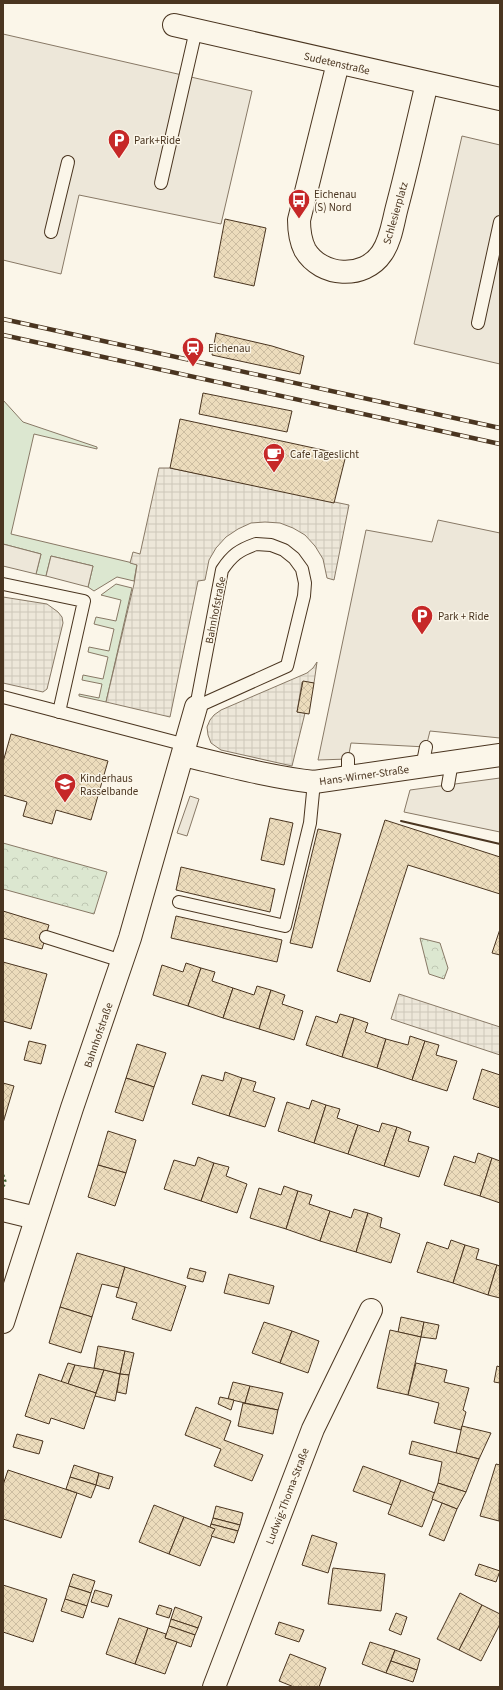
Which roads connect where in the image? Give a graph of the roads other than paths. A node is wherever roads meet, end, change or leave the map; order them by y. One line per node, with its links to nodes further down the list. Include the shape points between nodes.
1 (174, 25): 2 (street, Sudetenstraße)
2 (196, 30): 3 (street, Sudetenstraße); 7 (lane)
3 (338, 63): 4 (street, Sudetenstraße); 4 (street, Schlesierplatz, via 299,220 299,235 305,249 314,261 334,271 357,271 371,264 382,254 389,240)
4 (427, 83): 5 (street, Sudetenstraße)
5 (500, 99)
6 (68, 162): 9 (lane)
7 (161, 183)
8 (500, 222): 10 (lane)
9 (52, 232)
10 (478, 323)
11 (3, 584): 14 (lane, via 84,601)
12 (3, 696): 14 (lane)
13 (196, 707): 13 (lane, Bahnhofstraße, via 287,666 305,583 302,569 284,550 271,544 256,544 242,549 230,558 222,570); 15 (street, Bahnhofstraße)
14 (59, 712): 15 (lane)
15 (184, 750): 18 (street, Hans-Wirner-Straße, via 256,772); 22 (street, Bahnhofstraße)
16 (499, 752): 17 (street, Hans-Wirner-Straße)
17 (452, 762): 18 (street, Hans-Wirner-Straße, via 424,757 348,768); 19 (lane)
18 (314, 782): 20 (lane, via 310,823 285,926)
19 (448, 785)
20 (179, 902)
21 (46, 937): 22 (lane)
22 (122, 961): 24 (street, Bahnhofstraße)
23 (3, 1210): 24 (street)
24 (36, 1218): 26 (street, Bahnhofstraße)
25 (371, 1310): 27 (street, Ludwig-Thoma-Straße, via 313,1429)
26 (3, 1322)
27 (214, 1687)

